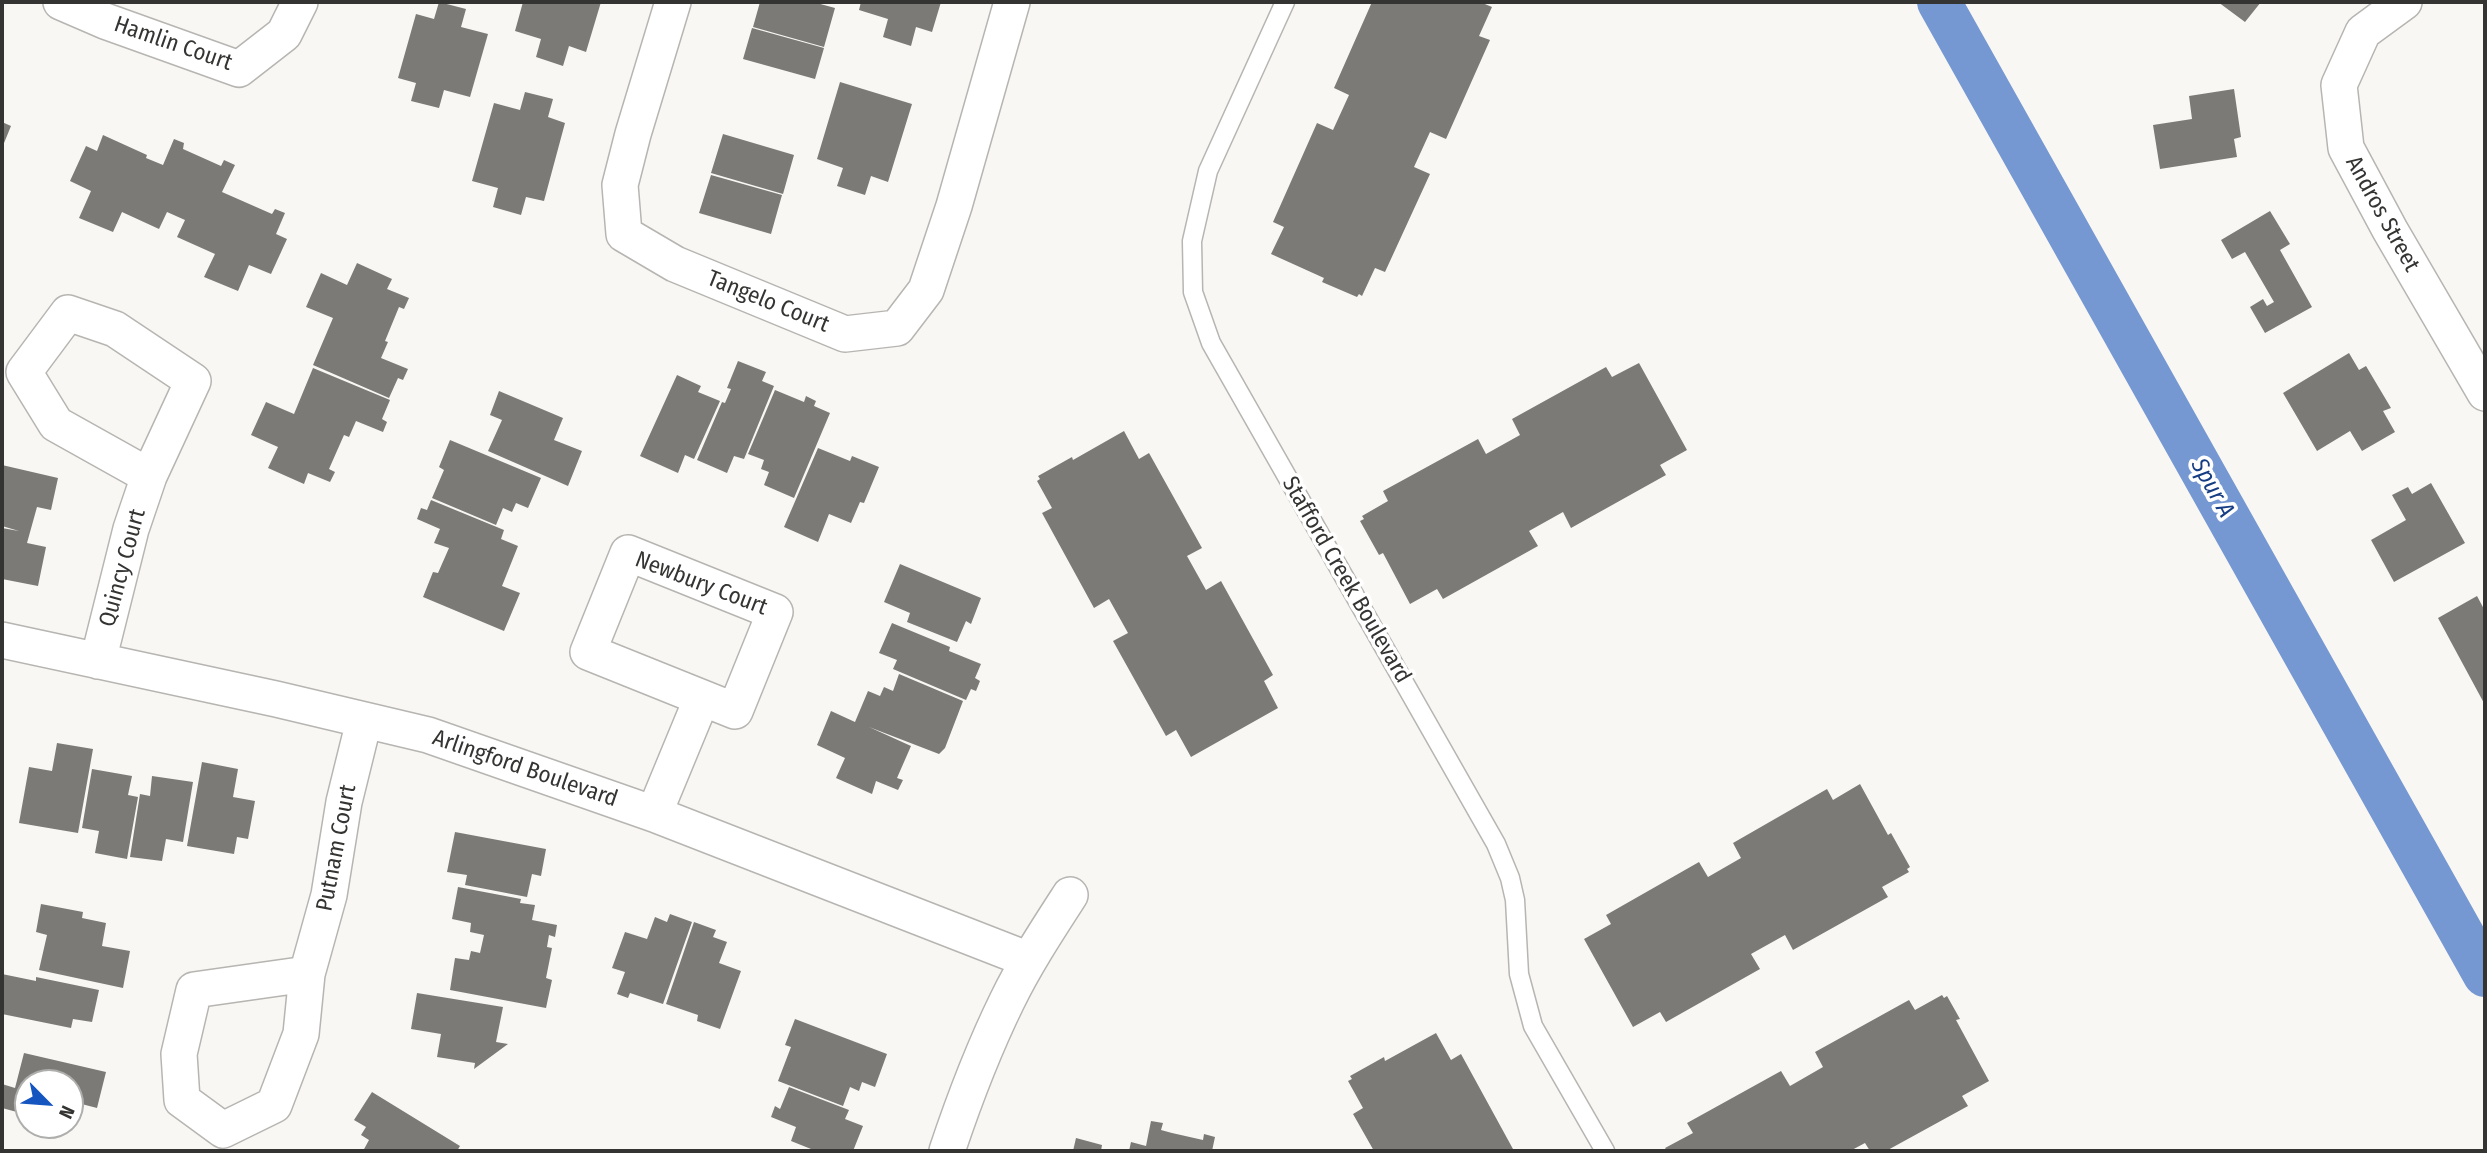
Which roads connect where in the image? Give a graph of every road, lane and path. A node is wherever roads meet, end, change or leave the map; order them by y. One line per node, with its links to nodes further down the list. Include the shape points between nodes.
1 (61, 2): 2 (street, Hamlin Court, via 239,69 284,34)
2 (300, 2)
3 (673, 2): 4 (street, Tangelo Court, via 620,185 624,233 675,264 845,334 897,328 926,290)
4 (1012, 2)
5 (1286, 2): 18 (lane, Stafford Creek Boulevard, via 1208,172 1192,241 1193,292 1211,344 1496,844 1515,900 1519,974 1533,1026)
6 (2404, 2): 7 (street, Andros Street, via 2363,32 2339,85 2346,148)
7 (2485, 393)
8 (149, 476): 8 (street, Quincy Court, via 193,381 115,329 68,313 24,372 56,424); 10 (street, Quincy Court, via 131,529)
9 (2, 640): 10 (street, Arlingford Boulevard)
10 (99, 661): 12 (street, Arlingford Boulevard)
11 (702, 698): 11 (street, Newbury Court, via 588,652 628,553 775,612 735,711); 13 (street)
12 (365, 721): 13 (street, Arlingford Boulevard, via 428,735); 16 (street, Putnam Court, via 344,802 329,895)
13 (654, 814): 15 (street, Arlingford Boulevard)
14 (1070, 895): 15 (street)
15 (1029, 960): 17 (street, via 1006,1002)
16 (307, 974): 16 (street, Putnam Court, via 301,1034 274,1105 223,1130 182,1100 179,1054 194,990)
17 (947, 1151)
18 (1605, 1151)

